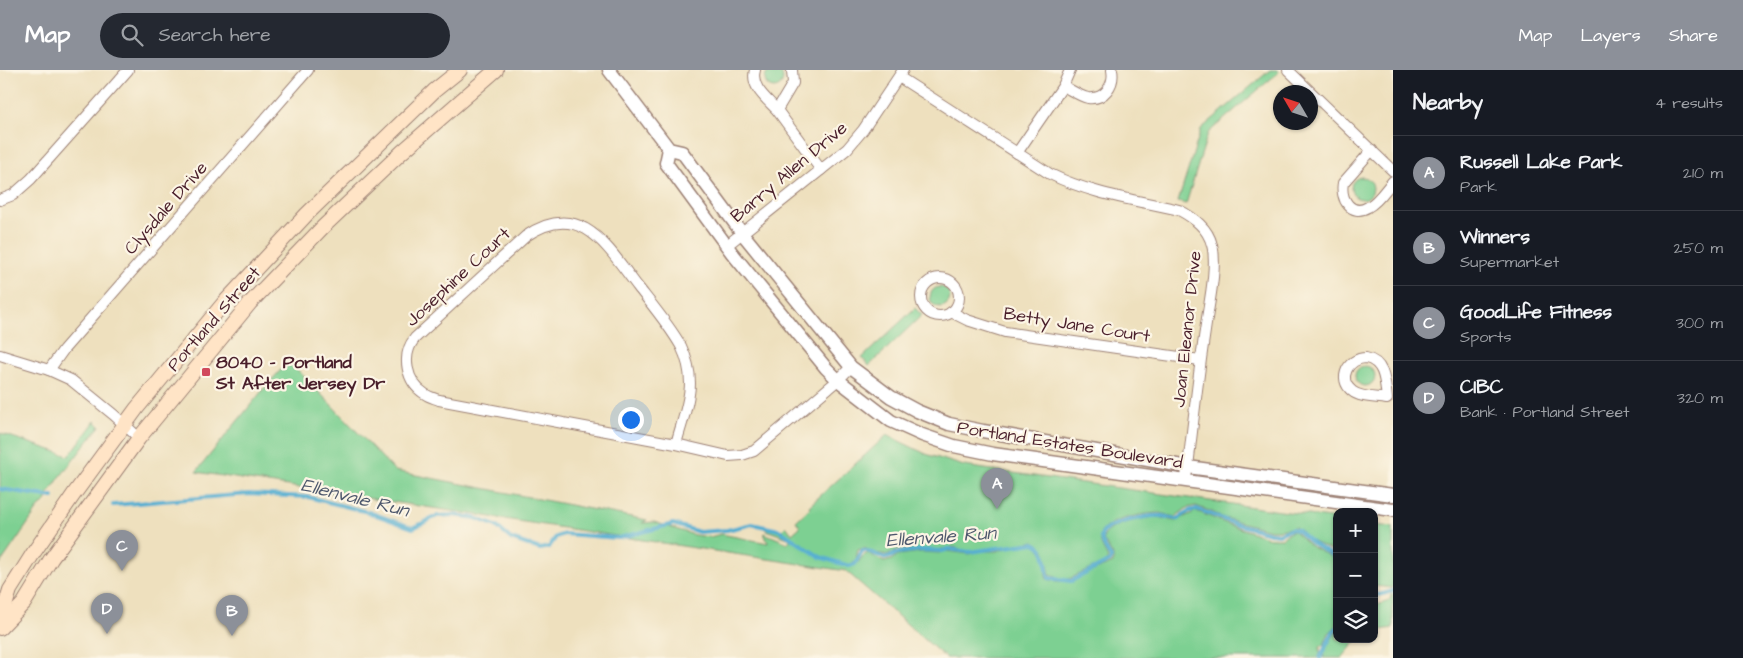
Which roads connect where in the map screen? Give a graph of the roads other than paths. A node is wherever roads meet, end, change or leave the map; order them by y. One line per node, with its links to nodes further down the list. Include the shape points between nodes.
1 (128, 70): 20 (street, via 31,179 13,195)
2 (308, 70): 27 (street, Clysdale Drive)
3 (460, 70): 30 (main road, Portland Street, via 307,214 223,304)
4 (496, 70): 31 (main road, Portland Street, via 402,152 309,242 250,303)
5 (609, 70): 14 (street, Portland Estates Boulevard)
6 (755, 70): 13 (street, via 756,86)
7 (792, 70): 13 (street, via 794,83)
8 (1070, 70): 12 (street)
9 (1112, 70): 12 (street, via 1109,89 1096,98)
10 (1288, 70): 15 (street)
11 (901, 74): 16 (street, Joan Eleanor Drive); 17 (street, Barry Allen Drive, via 863,130)
12 (1063, 86): 16 (street)
13 (777, 110): 17 (street)
14 (669, 149): 21 (street, Portland Estates Boulevard, via 682,152); 22 (street, Portland Estates Boulevard, via 666,163)
15 (1372, 150): 18 (street); 19 (street, via 1343,183 1343,199 1354,208 1368,207)
16 (1016, 153): 25 (street, Joan Eleanor Drive, via 1064,181 1096,192 1179,210 1204,228 1212,244 1214,264)
17 (822, 170): 21 (street, Barry Allen Drive)
18 (1393, 170)
19 (1393, 181)
20 (0, 200)
21 (742, 233): 22 (street, Barry Allen Drive); 26 (street, Portland Estates Boulevard)
22 (726, 246): 28 (street, Portland Estates Boulevard)
23 (951, 312): 25 (street, Betty Jane Court, via 1005,332)
24 (0, 355): 27 (street)
25 (1200, 360): 33 (street, Joan Eleanor Drive)
26 (851, 366): 28 (street, Josephine Court); 33 (street, Portland Estates Boulevard, via 891,397 949,424)
27 (49, 370): 30 (street, via 71,380)
28 (838, 380): 32 (street, Josephine Court, via 754,451 728,456); 34 (street, Portland Estates Boulevard, via 891,421 954,446)
29 (1390, 399): 29 (street, via 1385,379 1376,363 1366,358 1351,363 1345,377 1351,391 1358,395)
30 (124, 425): 31 (street); 37 (main road, Portland Street, via 10,590)
31 (139, 438): 38 (main road, Portland Street, via 51,559 24,603)
32 (676, 444): 32 (street, Josephine Court, via 691,390 686,354 602,240 582,227 560,223 540,227 531,233 415,338 408,350 408,368 414,384 426,395 439,400)
33 (1188, 468): 34 (street, Joan Eleanor Drive); 35 (street, Portland Estates Boulevard)
34 (1184, 481): 36 (street, Portland Estates Boulevard)
35 (1393, 495)
36 (1393, 510)
37 (0, 622)
38 (0, 628)

